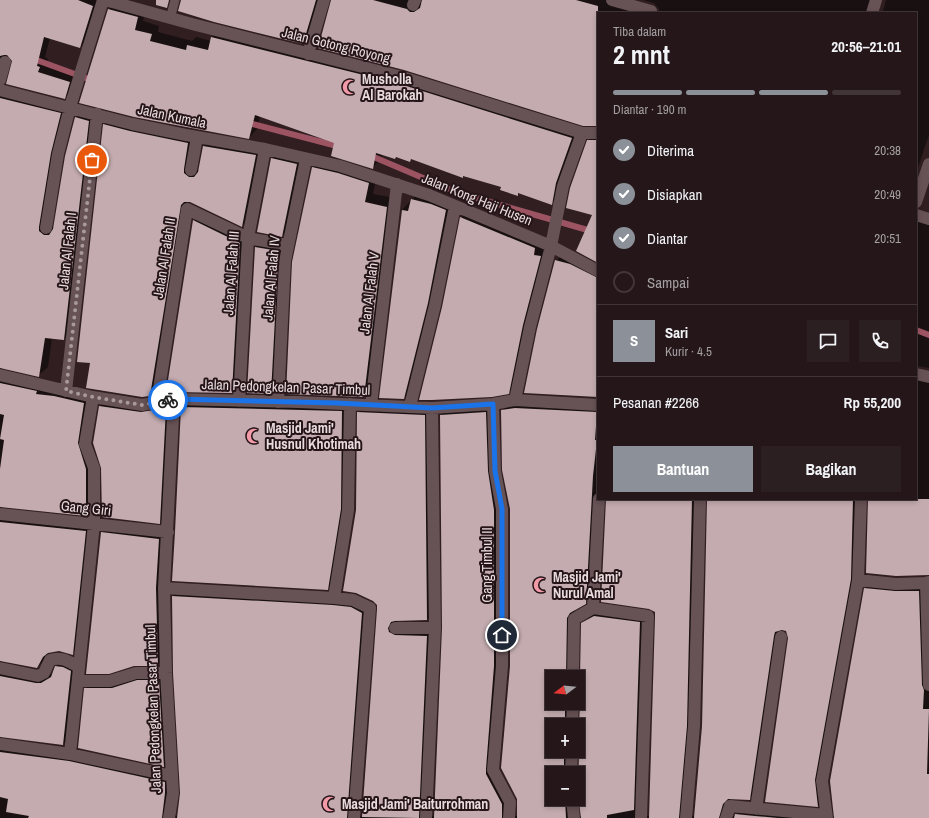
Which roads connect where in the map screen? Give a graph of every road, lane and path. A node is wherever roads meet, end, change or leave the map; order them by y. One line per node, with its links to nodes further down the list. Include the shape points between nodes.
1 (104, 0): 9 (street, Jalan Gotong Royong); 14 (street)
2 (175, 0): 9 (lane)
3 (324, 0): 10 (street)
4 (612, 0): 6 (street)
5 (876, 0): 8 (street)
6 (633, 3): 7 (street)
7 (651, 12)
8 (872, 12)
9 (170, 18): 10 (street, Jalan Gotong Royong)
10 (308, 54): 16 (street, Jalan Gotong Royong, via 402,78)
11 (5, 62): 12 (street)
12 (0, 80)
13 (0, 90): 14 (street, Jalan Kumala)
14 (70, 107): 15 (street, Jalan Kumala); 29 (street, via 58,154)
15 (97, 114): 18 (street, Jalan Kumala); 37 (street, Jalan Al Falah I)
16 (582, 133): 17 (street, Jalan Gotong Royong); 31 (street, via 563,186)
17 (597, 133)
18 (197, 137): 19 (street, Jalan Kumala); 23 (street)
19 (265, 149): 20 (street, Jalan Kumala); 30 (street, Jalan Al Falah III)
20 (306, 159): 22 (street, Jalan Kumala); 32 (street, Jalan Al Falah IV)
21 (929, 164): 25 (street)
22 (340, 166): 24 (street, Jalan Kong Haji Husen)
23 (191, 170)
24 (397, 184): 26 (street, Jalan Kong Haji Husen); 46 (street, Jalan Al Falah V)
25 (917, 199)
26 (455, 206): 31 (street, Jalan Kong Haji Husen); 48 (street, via 435,305)
27 (917, 215): 28 (street)
28 (929, 219)
29 (46, 228)
30 (248, 238): 32 (street, Jalan Al Falah II); 41 (street, Jalan Al Falah III); 42 (street, Jalan Al Falah II, via 187,209)
31 (551, 244): 33 (street, Jalan Kong Haji Husen); 40 (street)
32 (287, 245): 43 (street, Jalan Al Falah IV)
33 (597, 270)
34 (917, 374): 36 (street)
35 (0, 375): 37 (street)
36 (929, 377)
37 (66, 391): 38 (street)
38 (93, 397): 42 (street, via 142,405); 54 (street, via 85,444 94,468)
39 (174, 399): 41 (street, Jalan Pedongkelan Pasar Timbul); 42 (street); 55 (street, Jalan Pedongkelan Pasar Timbul)
40 (514, 400): 45 (street, Jalan Pedongkelan Pasar Timbul); 47 (street, Jalan Pedongkelan Pasar Timbul)
41 (239, 401): 43 (street, Jalan Pedongkelan Pasar Timbul)
42 (157, 402)
43 (278, 402): 44 (street, Jalan Pedongkelan Pasar Timbul)
44 (350, 404): 46 (street, Jalan Pedongkelan Pasar Timbul); 59 (street, via 348,510)
45 (493, 404): 49 (street, Jalan Pedongkelan Pasar Timbul); 79 (street, Gang Timbul II, via 495,471 502,509 502,666 493,770 510,802)
46 (371, 405): 48 (street, Jalan Pedongkelan Pasar Timbul)
47 (597, 405)
48 (410, 406): 49 (street, Jalan Pedongkelan Pasar Timbul)
49 (432, 408): 62 (street)
50 (599, 500): 60 (street)
51 (700, 500): 82 (street, via 694,726)
52 (861, 500): 56 (street)
53 (0, 514): 54 (street, Gang Giri)
54 (94, 524): 55 (street, Gang Giri); 64 (street)
55 (168, 532): 58 (street, Jalan Pedongkelan Pasar Timbul)
56 (858, 580): 57 (street, via 896,584); 75 (street, via 822,781)
57 (928, 582): 69 (street)
58 (164, 588): 59 (street); 67 (street, Jalan Pedongkelan Pasar Timbul)
59 (334, 598): 77 (street, via 353,600 370,608)
60 (593, 608): 66 (street, via 574,619); 81 (street, via 648,616)
61 (395, 628): 62 (street)
62 (435, 628): 78 (street)
63 (781, 637): 74 (street)
64 (79, 667): 65 (street, via 57,658 50,660 44,673 38,676); 68 (street)
65 (0, 668)
66 (573, 670)
67 (166, 673): 68 (street, via 136,673 110,681); 72 (street, Jalan Pedongkelan Pasar Timbul)
68 (78, 681): 71 (street)
69 (929, 685)
70 (0, 744): 71 (street)
71 (70, 754): 72 (street)
72 (172, 776): 76 (street, Jalan Pedongkelan Pasar Timbul, via 173,793)
73 (573, 806): 80 (street)
74 (756, 809): 75 (street); 83 (street, via 730,806)
75 (826, 816)
76 (169, 818)
77 (354, 818)
78 (426, 818)
79 (509, 818)
80 (574, 818)
81 (641, 818)
82 (686, 818)
83 (726, 818)

